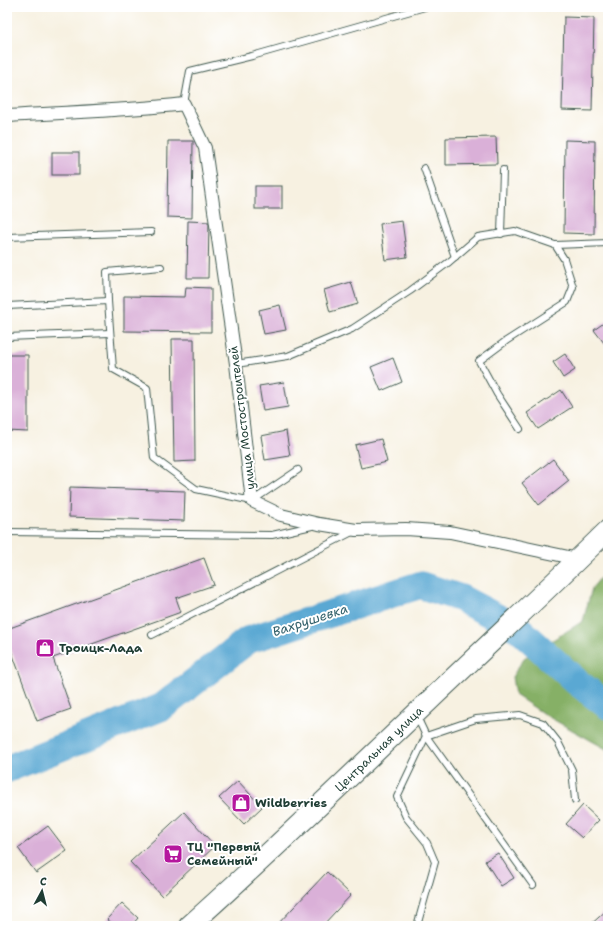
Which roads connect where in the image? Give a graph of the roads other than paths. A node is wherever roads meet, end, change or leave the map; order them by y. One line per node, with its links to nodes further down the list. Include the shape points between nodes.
1 (425, 7): 2 (lane, via 190,71)
2 (184, 104): 3 (street); 17 (street, улица Мостостроителей, via 205,148)
3 (7, 116)
4 (424, 168): 11 (lane)
5 (503, 170): 7 (lane)
6 (151, 232): 8 (lane)
7 (501, 234): 10 (lane, via 515,231); 11 (lane, via 478,237)
8 (7, 237)
9 (608, 243): 10 (lane)
10 (555, 245): 18 (lane, via 564,259 573,287 567,302 479,361)
11 (455, 257): 17 (lane, via 410,291 352,329 288,356)
12 (161, 267): 13 (lane, via 107,272)
13 (108, 301): 14 (lane); 15 (lane)
14 (7, 306)
15 (110, 332): 16 (lane); 20 (lane, via 113,369 147,388 154,458 196,489)
16 (7, 337)
17 (236, 364): 20 (street, улица Мостостроителей)
18 (520, 430)
19 (298, 470): 20 (lane)
20 (252, 500): 21 (street, улица Мостостроителей, via 281,515)
21 (319, 524): 22 (street, улица Мостостроителей); 24 (lane, via 272,535)
22 (356, 530): 25 (street, улица Мостостроителей, via 450,532); 26 (lane)
23 (608, 530): 25 (highway, Центральная улица)
24 (7, 532)
25 (578, 559): 27 (highway, Центральная улица)
26 (152, 635)
27 (415, 714): 28 (lane); 31 (highway, Центральная улица)
28 (426, 736): 29 (lane, via 476,719 520,715 543,723 558,742 572,770); 30 (lane); 32 (lane, via 397,797 406,817 427,843 435,862)
29 (575, 800)
30 (533, 885)
31 (189, 926)
32 (417, 926)

